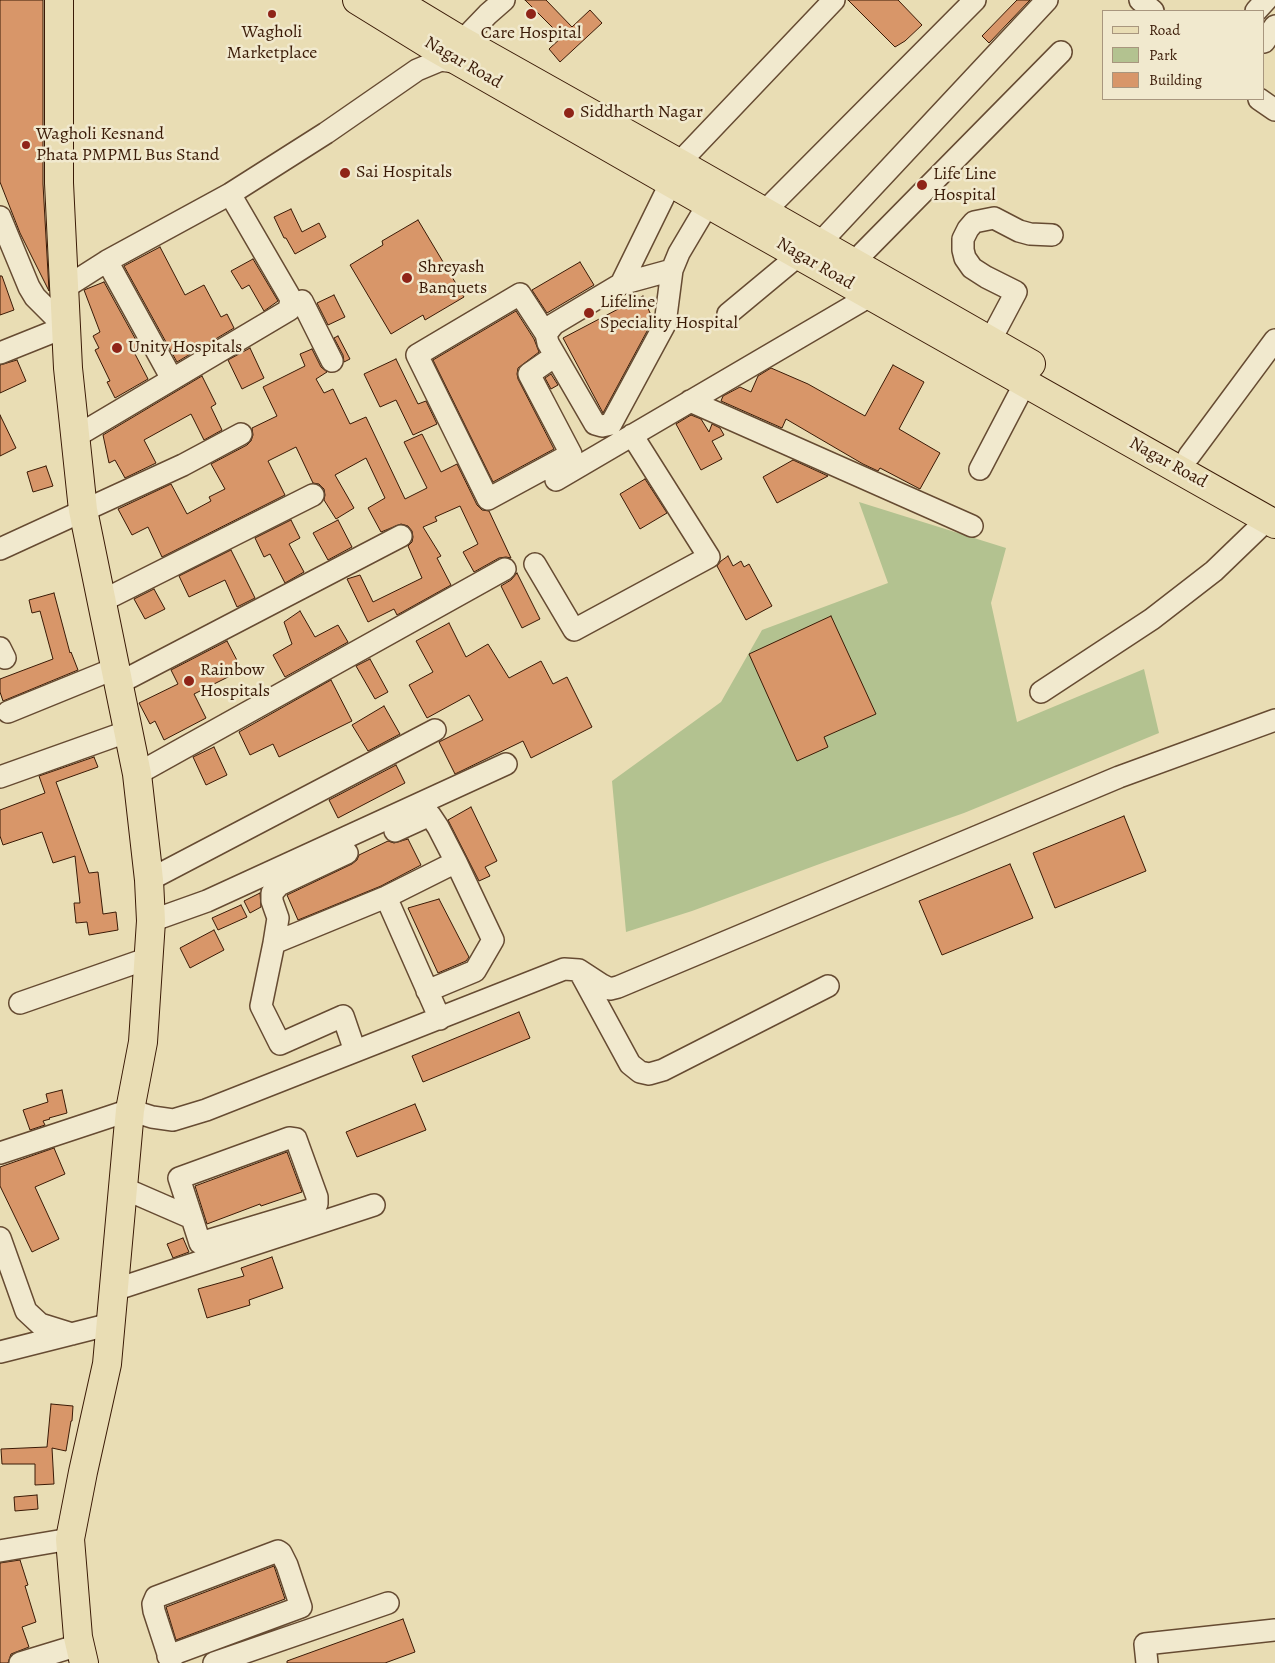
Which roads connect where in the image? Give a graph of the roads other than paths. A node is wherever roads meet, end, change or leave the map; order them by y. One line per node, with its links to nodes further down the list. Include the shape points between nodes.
1 (58, 0): 29 (main road)
2 (357, 0): 14 (main road, Nagar Road)
3 (394, 0): 14 (main road, Nagar Road)
4 (504, 0): 14 (street, via 488,14)
5 (834, 0): 18 (street)
6 (975, 0): 21 (street)
7 (1047, 0): 24 (street)
8 (1140, 0): 10 (street)
9 (1266, 0): 11 (street)
10 (1152, 10)
11 (1257, 10)
12 (1275, 26): 13 (street)
13 (1265, 41)
14 (463, 52): 18 (main road, Nagar Road); 19 (street, via 417,70)
15 (1061, 52): 26 (street)
16 (1260, 100): 17 (street)
17 (1275, 110)
18 (675, 172): 20 (main road, Nagar Road); 21 (main road, Nagar Road); 28 (street)
19 (230, 194): 25 (street); 31 (street, via 291,299)
20 (708, 204): 24 (main road, Nagar Road); 27 (street)
21 (764, 212): 24 (main road, Nagar Road)
22 (0, 217): 33 (street, via 29,287)
23 (1052, 235): 36 (street, via 1019,231 994,218 974,222 968,230 963,239 963,250 972,268 1016,292)
24 (809, 249): 26 (main road, Nagar Road); 30 (main road, Nagar Road); 32 (street)
25 (107, 262): 29 (street); 40 (street)
26 (853, 263): 36 (main road, Nagar Road)
27 (672, 270): 28 (street); 38 (street, via 665,324 610,424 595,424)
28 (621, 284): 34 (street, via 554,324)
29 (63, 289): 33 (main road)
30 (870, 296): 41 (main road, Nagar Road); 42 (street)
31 (291, 305): 39 (street, via 302,301); 40 (street, via 282,315)
32 (728, 314)
33 (65, 327): 37 (street); 45 (main road)
34 (546, 334): 38 (street); 38 (street, via 520,294 417,355 488,499 571,454 529,374)
35 (1275, 340): 46 (street)
36 (990, 341): 46 (main road, Nagar Road)
37 (0, 354)
38 (555, 356)
39 (332, 361)
40 (172, 379): 45 (street)
41 (1025, 383): 47 (street); 51 (main road, Nagar Road)
42 (690, 401): 44 (street); 52 (street)
43 (241, 434): 50 (street, via 183,465)
44 (632, 435): 48 (street); 55 (street, via 709,557 574,630)
45 (75, 437): 50 (main road)
46 (1190, 456): 51 (main road, Nagar Road)
47 (980, 469)
48 (556, 480)
49 (313, 495): 57 (street)
50 (84, 510): 54 (street); 57 (main road)
51 (1273, 515): 59 (street, via 1214,571 1175,601)
52 (972, 526)
53 (401, 536): 58 (street)
54 (0, 550)
55 (535, 564)
56 (505, 568): 65 (street)
57 (102, 601): 58 (main road)
58 (118, 676): 60 (street); 63 (main road)
59 (1041, 692)
60 (8, 712)
61 (1275, 720): 73 (street, via 1119,778 618,987 610,989)
62 (435, 730): 68 (street)
63 (128, 731): 65 (main road); 66 (street)
64 (506, 764): 70 (street, via 207,901)
65 (137, 774): 68 (main road)
66 (0, 777)
67 (456, 862): 69 (street); 71 (street, via 430,816 403,827 279,885 272,893 278,918); 75 (street, via 493,940 475,971)
68 (149, 880): 70 (main road)
69 (386, 897): 71 (street); 75 (street)
70 (151, 920): 72 (main road)
71 (274, 943): 78 (street, via 261,1006 280,1044 343,1016)
72 (149, 958): 76 (street); 79 (main road, via 143,1042)
73 (579, 970): 74 (street, via 630,1064 649,1074 664,1070); 77 (street, via 564,969)
74 (828, 986)
75 (427, 991): 77 (street)
76 (20, 1003)
77 (440, 1019): 78 (street)
78 (355, 1052): 79 (street, via 173,1120)
79 (130, 1110): 80 (street); 81 (main road)
80 (0, 1153)
81 (123, 1188): 83 (street); 85 (main road)
82 (374, 1205): 85 (street)
83 (192, 1218): 83 (street, via 200,1243 313,1209 317,1197 296,1140 289,1138 179,1178)
84 (0, 1238): 87 (street, via 26,1312 40,1324)
85 (114, 1290): 86 (main road)
86 (111, 1324): 87 (street); 89 (main road, via 107,1364)
87 (72, 1334): 88 (street)
88 (0, 1352)
89 (70, 1539): 90 (street); 97 (main road)
90 (0, 1551)
91 (388, 1603): 94 (street)
92 (301, 1607): 93 (street); 94 (street); 98 (street, via 288,1566 278,1551 156,1597 154,1611)
93 (246, 1627): 96 (street); 98 (street)
94 (308, 1630): 96 (street)
95 (1275, 1630): 101 (street, via 1145,1644)
96 (254, 1649): 100 (street)
97 (82, 1654): 99 (street)
98 (170, 1659)
99 (20, 1663)
100 (214, 1663)
101 (1147, 1663)

